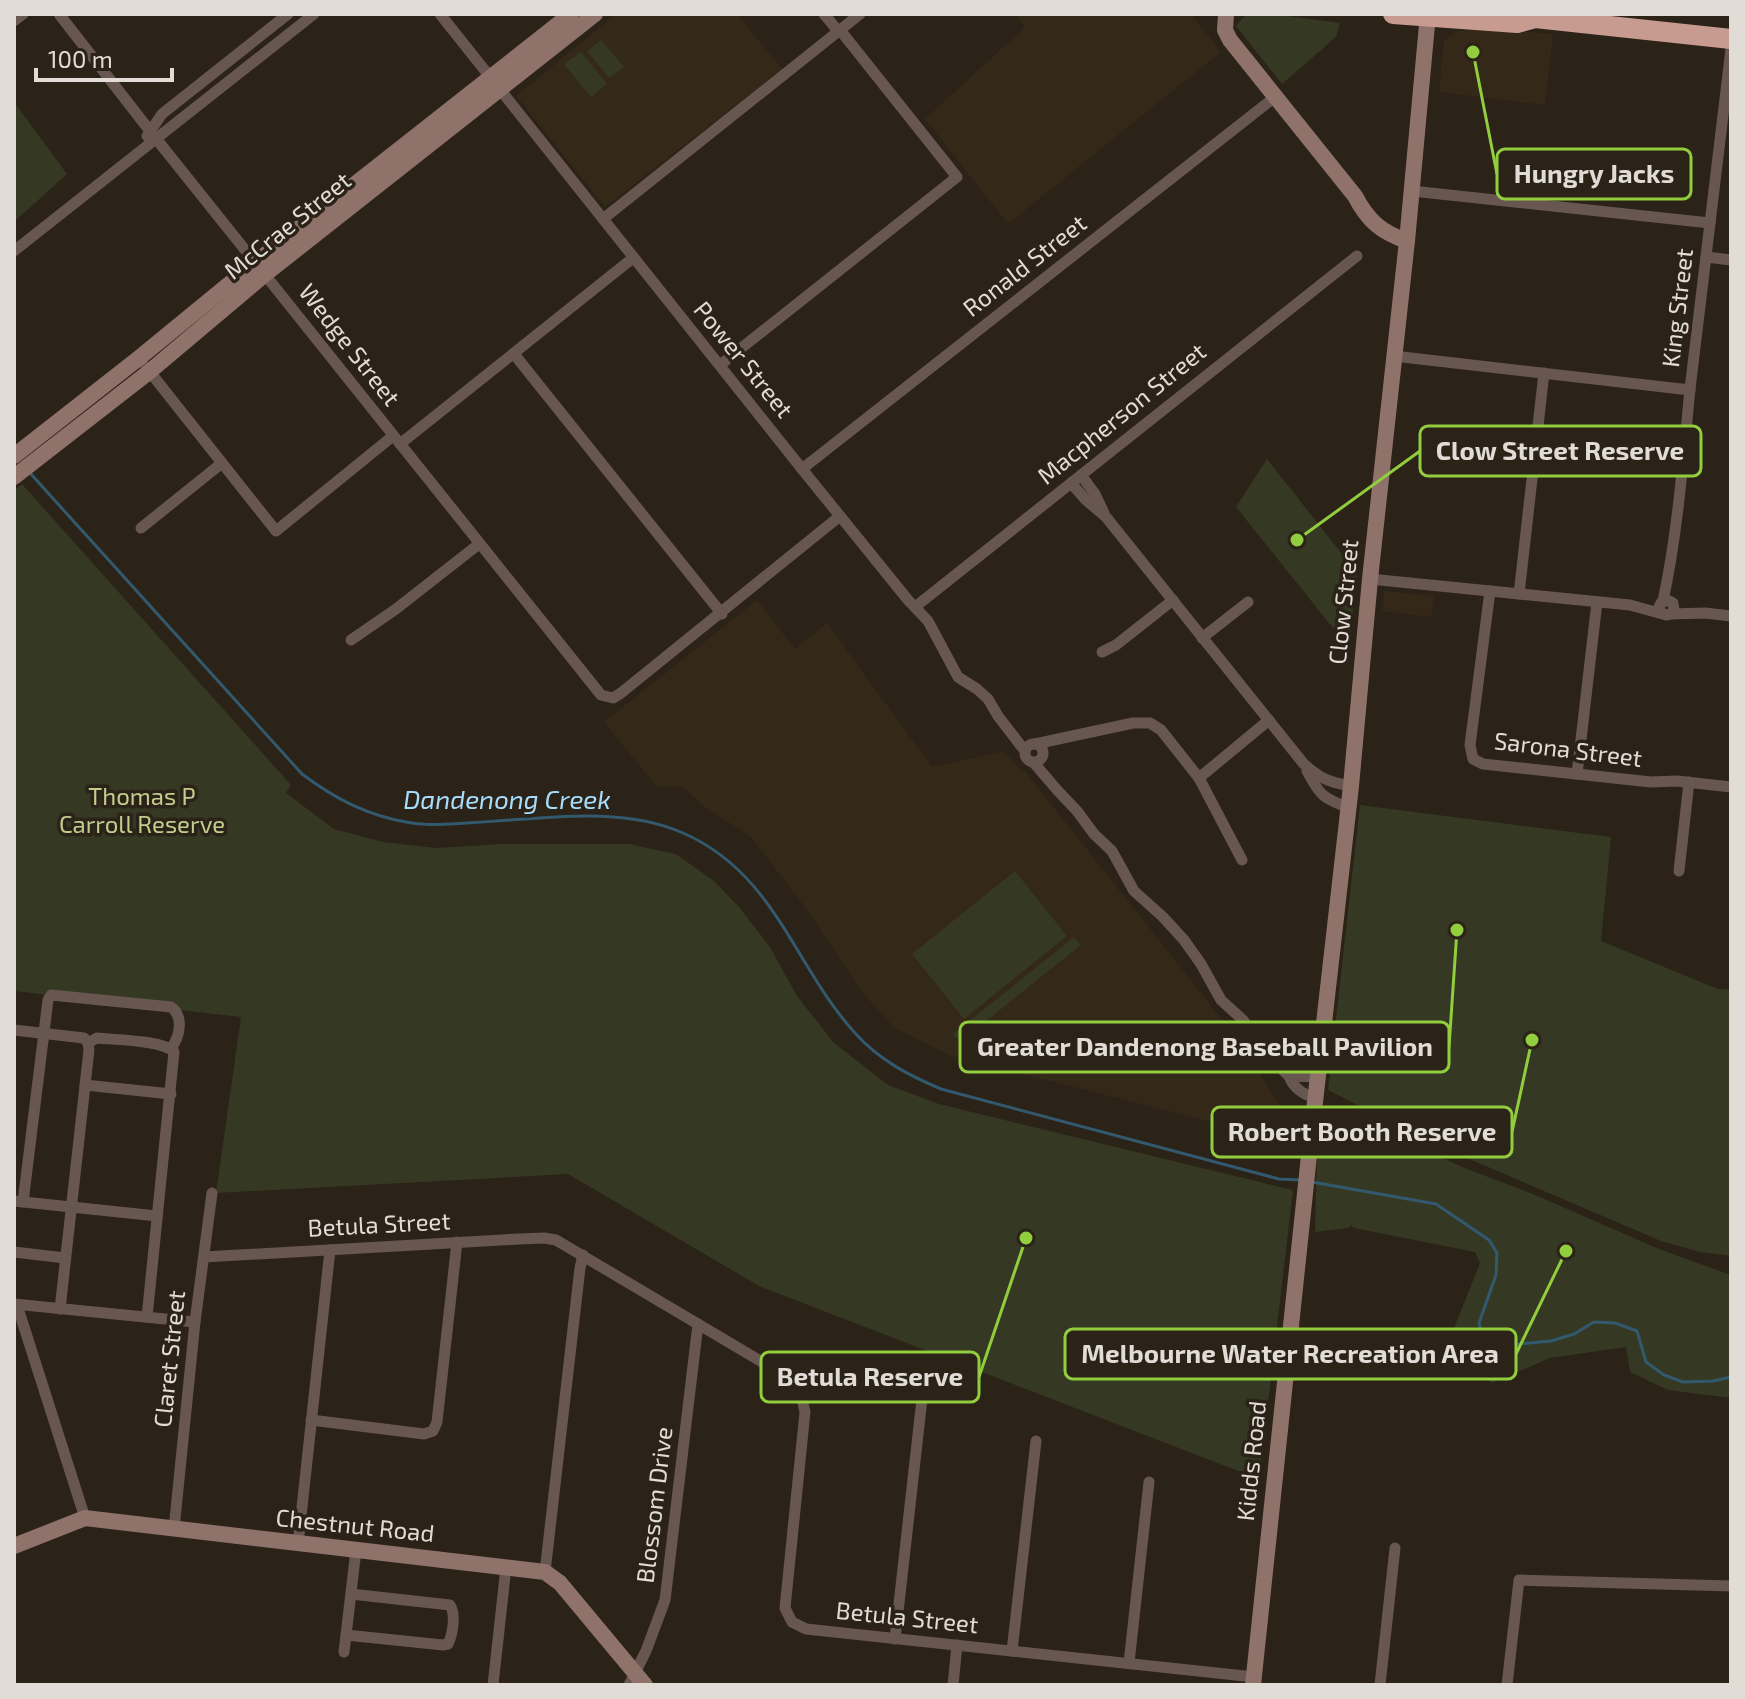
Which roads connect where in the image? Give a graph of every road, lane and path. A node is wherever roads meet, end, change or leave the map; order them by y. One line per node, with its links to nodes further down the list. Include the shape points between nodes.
1 (23, 14): 14 (street)
2 (59, 14): 20 (street, Wedge Street)
3 (288, 14): 20 (street, via 162,114)
4 (314, 14): 20 (street)
5 (440, 14): 18 (street, Power Street)
6 (571, 14): 18 (main road, McCrae Street)
7 (595, 14): 18 (main road, McCrae Street)
8 (824, 14): 15 (street)
9 (860, 14): 15 (street)
10 (1226, 14): 19 (main road, via 1227,35)
11 (1393, 14): 12 (highway)
12 (1428, 15): 13 (highway, via 1517,23); 21 (main road, Clow Street)
13 (1532, 16): 16 (highway)
14 (14, 21)
15 (839, 31): 22 (street); 34 (street, via 957,177)
16 (1731, 39)
17 (1731, 49): 23 (street, King Street)
18 (495, 84): 22 (street, Power Street); 30 (main road, McCrae Street)
19 (1275, 97): 24 (main road, via 1355,196 1382,220); 41 (street, Ronald Street)
20 (153, 135): 25 (street); 30 (street, Wedge Street)
21 (1412, 191): 23 (street); 24 (main road, Clow Street)
22 (603, 219): 28 (street, Power Street)
23 (1710, 223): 27 (street, King Street)
24 (1408, 233): 32 (main road, Clow Street)
25 (14, 251)
26 (1357, 256): 43 (street, Macpherson Street)
27 (1706, 257): 29 (street); 36 (street, King Street)
28 (633, 258): 31 (street); 34 (street, Power Street)
29 (1731, 260)
30 (260, 269): 33 (main road, McCrae Street); 37 (street, Wedge Street)
31 (514, 354): 37 (street); 55 (street)
32 (1394, 356): 35 (street); 47 (main road, Clow Street)
33 (144, 365): 38 (main road, McCrae Street); 40 (street)
34 (720, 365): 41 (street, Power Street)
35 (1544, 373): 36 (street); 49 (street)
36 (1690, 390): 53 (street, King Street)
37 (396, 440): 40 (street, via 276,531); 46 (street, Wedge Street)
38 (38, 448): 39 (main road, McCrae Street); 42 (main road, McCrae Street)
39 (14, 456)
40 (222, 463): 45 (street)
41 (802, 469): 44 (street, Power Street)
42 (14, 477)
43 (1076, 479): 50 (street, via 1086,500); 54 (street, Macpherson Street)
44 (840, 516): 54 (street, Power Street); 55 (street)
45 (141, 528)
46 (479, 544): 55 (street, Wedge Street, via 597,691 609,698); 58 (street)
47 (1370, 579): 48 (street); 66 (main road, Clow Street)
48 (1490, 591): 49 (street); 63 (street, Sarona Street, via 1470,745 1473,759)
49 (1519, 594): 52 (street)
50 (1173, 600): 57 (street); 59 (street)
51 (1248, 602): 57 (street)
52 (1597, 602): 53 (street); 63 (street)
53 (1667, 606): 56 (street)
54 (915, 607): 61 (street, Power Street, via 958,677 983,694)
55 (722, 614)
56 (1731, 616)
57 (1202, 638): 60 (street)
58 (351, 640)
59 (1102, 652)
60 (1269, 720): 62 (street); 64 (street)
61 (1035, 752): 64 (street, via 1062,739 1150,723); 75 (street, Power Street, via 1058,791 1112,851 1134,891 1184,940 1221,1000)
62 (1303, 763): 66 (street, via 1327,781); 68 (street, via 1324,798)
63 (1577, 774): 65 (street, Sarona Street)
64 (1199, 778): 69 (street)
65 (1689, 782): 67 (street, Sarona Street); 70 (street)
66 (1351, 786): 68 (main road, Clow Street)
67 (1731, 787)
68 (1349, 808): 76 (main road, Clow Street)
69 (1242, 860)
70 (1679, 871)
71 (14, 1030): 72 (street)
72 (43, 1033): 73 (street, via 84,1038); 74 (street, via 51,995 171,1007 180,1016); 82 (street)
73 (88, 1043): 74 (street, via 97,1038); 77 (street)
74 (171, 1048): 78 (street)
75 (1289, 1076): 76 (street); 79 (street, Power Street, via 1307,1096)
76 (1317, 1077): 79 (main road, Clow Street)
77 (85, 1085): 78 (street); 83 (street)
78 (171, 1094): 84 (street)
79 (1315, 1097): 80 (main road, Clow Street)
80 (1310, 1146): 119 (main road, Kidds Road)
81 (212, 1193): 89 (street, Claret Street)
82 (18, 1202): 83 (street)
83 (70, 1207): 84 (street); 90 (street)
84 (157, 1216): 93 (street)
85 (457, 1242): 86 (street, Betula Street); 88 (street, Betula Street, via 549,1238); 99 (street, via 433,1431)
86 (330, 1250): 89 (street, Betula Street); 99 (street)
87 (14, 1252): 90 (street)
88 (583, 1255): 95 (street, Betula Street); 109 (street)
89 (204, 1257): 94 (street, Claret Street)
90 (65, 1258): 92 (street)
91 (15, 1304): 92 (street); 102 (street)
92 (60, 1309): 93 (street)
93 (147, 1317): 94 (street)
94 (195, 1322): 103 (street, Claret Street)
95 (698, 1324): 97 (street, Betula Street, via 791,1379); 118 (street, Blossom Drive, via 665,1600)
96 (822, 1381): 97 (street)
97 (800, 1390): 113 (street, Betula Street, via 805,1412 785,1608 792,1622 806,1629)
98 (922, 1399): 113 (street)
99 (311, 1420): 104 (street)
100 (1036, 1441): 115 (street)
101 (1149, 1482): 117 (street)
102 (85, 1518): 103 (main road, Chestnut Road); 105 (main road, Chestnut Road)
103 (174, 1529): 104 (main road, Chestnut Road)
104 (298, 1544): 107 (main road, Chestnut Road)
105 (14, 1546)
106 (1395, 1548): 122 (street)
107 (356, 1550): 108 (main road, Chestnut Road); 111 (street)
108 (506, 1567): 109 (main road, Chestnut Road); 120 (street)
109 (545, 1572): 118 (main road, via 567,1590)
110 (1731, 1586): 123 (street, via 1519,1580)
111 (351, 1594): 112 (street); 112 (street, via 450,1605 451,1638 443,1645)
112 (346, 1635): 116 (street)
113 (895, 1639): 114 (street, Betula Street)
114 (957, 1645): 115 (street, Betula Street); 121 (street)
115 (1012, 1651): 117 (street, Betula Street)
116 (344, 1652)
117 (1129, 1663): 119 (street, Betula Street)
118 (636, 1681)
119 (1253, 1681)
120 (493, 1685)
121 (953, 1685)
122 (1380, 1685)
123 (1507, 1685)

